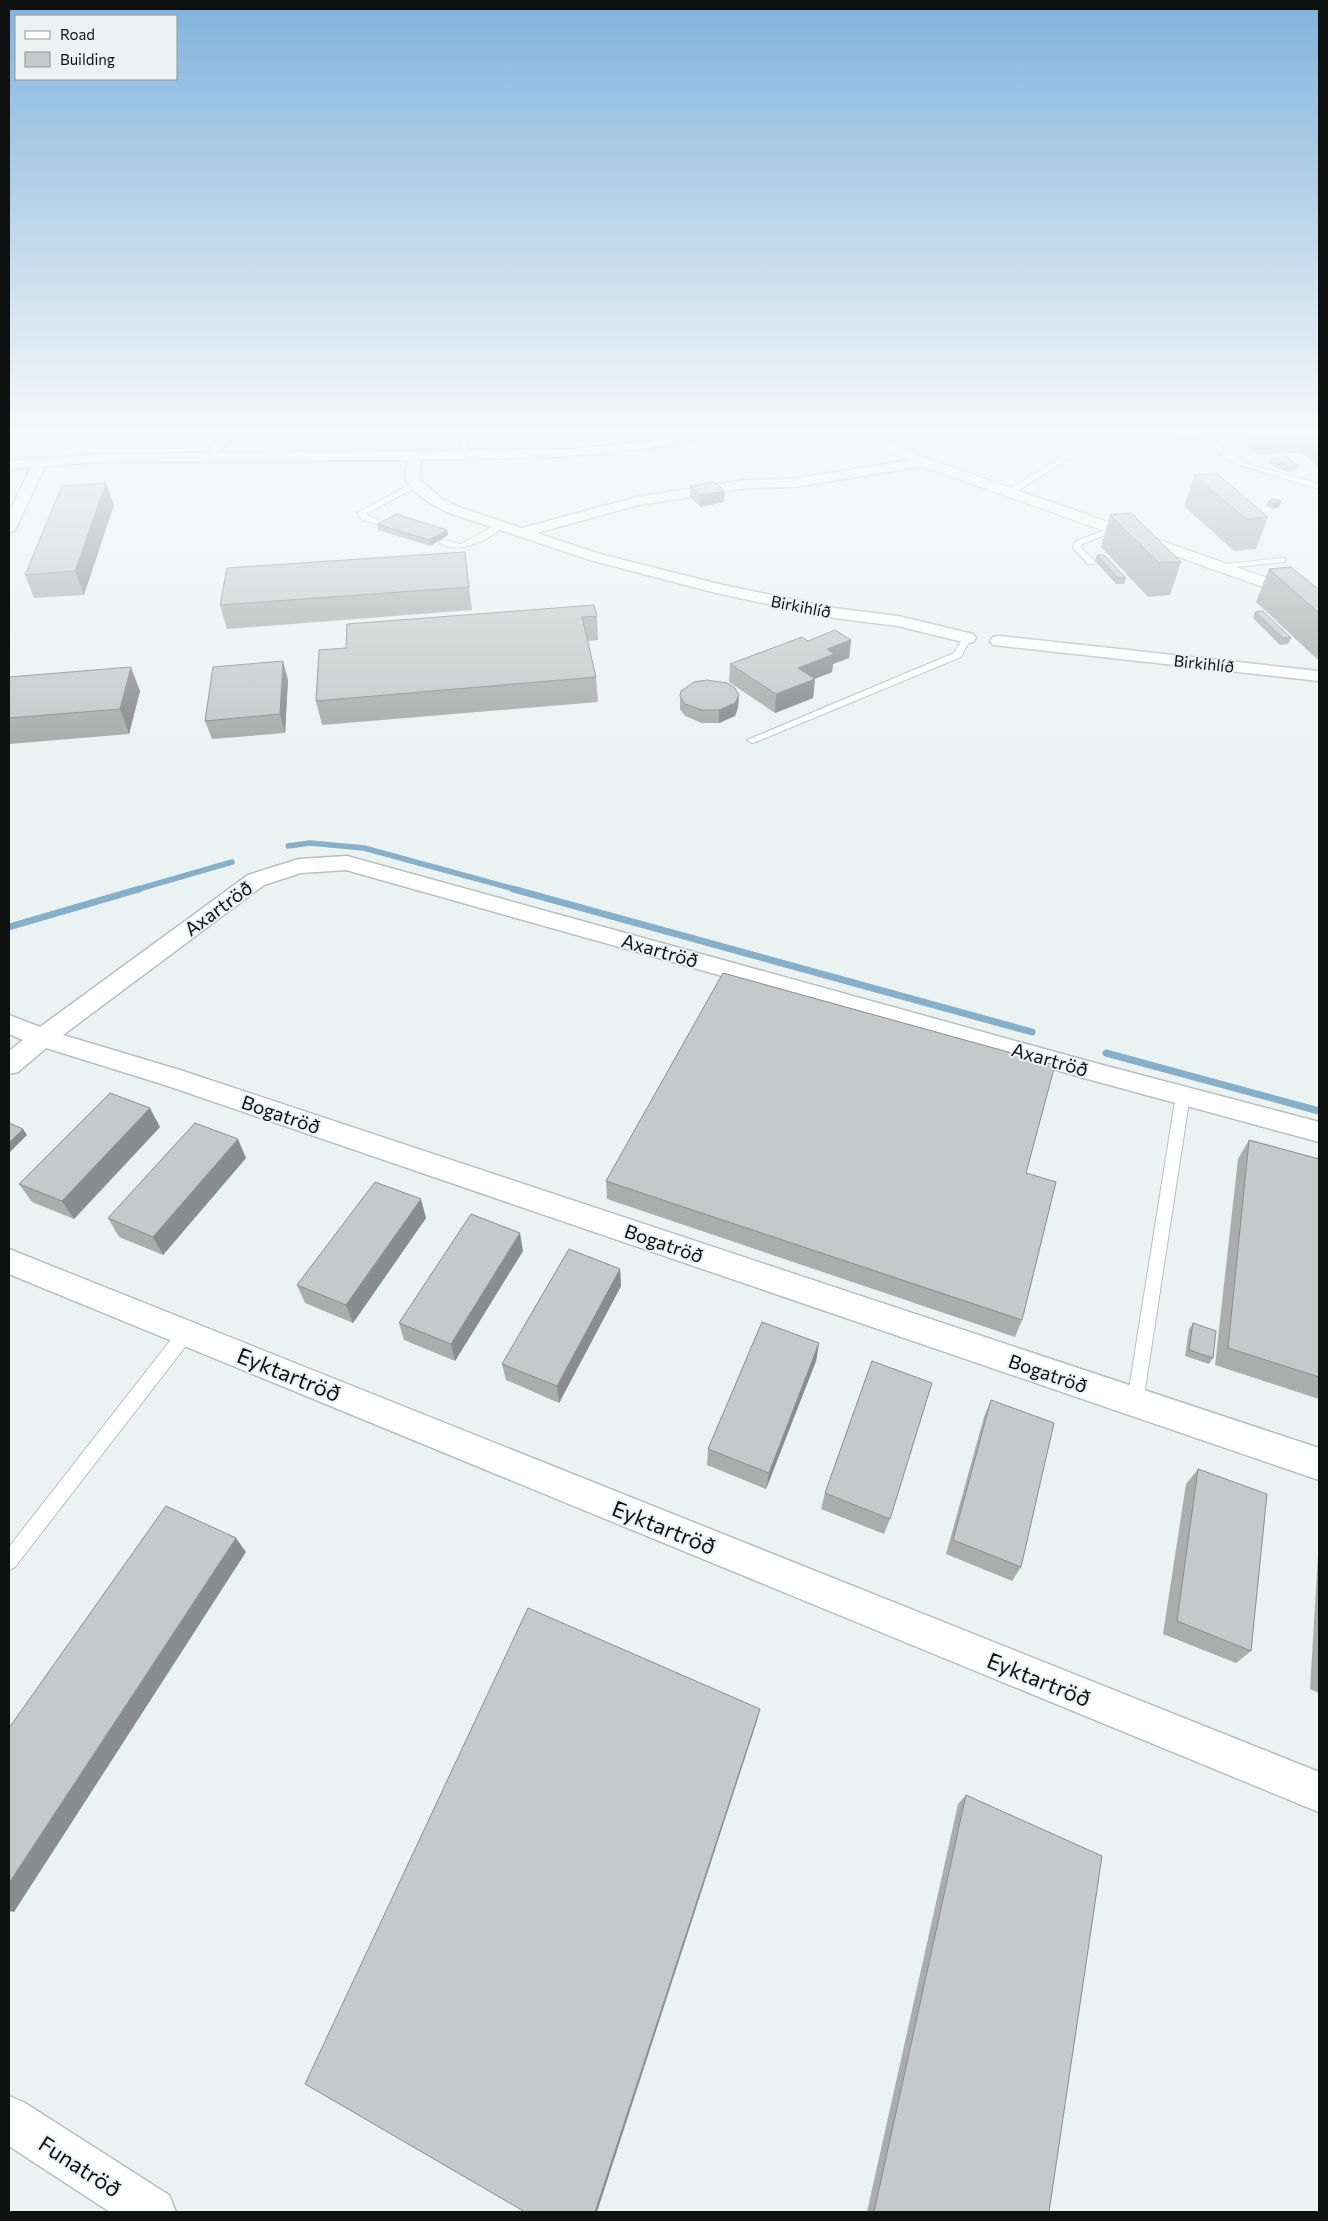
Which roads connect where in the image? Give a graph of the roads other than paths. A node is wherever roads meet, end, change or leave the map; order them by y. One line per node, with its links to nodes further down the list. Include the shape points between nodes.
1 (480, 537): 5 (lane, via 463,546)
2 (530, 537): 10 (street, Birkihlíð, via 722,590 834,613 898,620)
3 (1097, 537): 7 (lane, via 1079,543 1076,548)
4 (1133, 537): 8 (street)
5 (443, 542)
6 (1282, 560): 8 (lane)
7 (1091, 562)
8 (1217, 567): 9 (street)
9 (1319, 602)
10 (967, 638): 13 (lane, via 958,655)
11 (999, 641): 12 (street, Birkihlíð)
12 (1319, 676)
13 (752, 740)
14 (9, 1024): 15 (street, Bogatröð)
15 (42, 1038): 16 (street, Axartröð); 17 (street, Axartröð, via 256,880 299,866 347,863); 21 (street, Bogatröð, via 174,1078)
16 (9, 1065)
17 (1184, 1096): 18 (street, Axartröð); 21 (lane)
18 (1319, 1132)
19 (9, 1261): 20 (street, Eyktartröð)
20 (186, 1333): 23 (lane); 24 (street, Eyktartröð)
21 (1135, 1402): 22 (street, Bogatröð)
22 (1319, 1464)
23 (9, 1561)
24 (1319, 1792)
25 (9, 2119): 26 (street, Funatröð)
26 (152, 2212)

